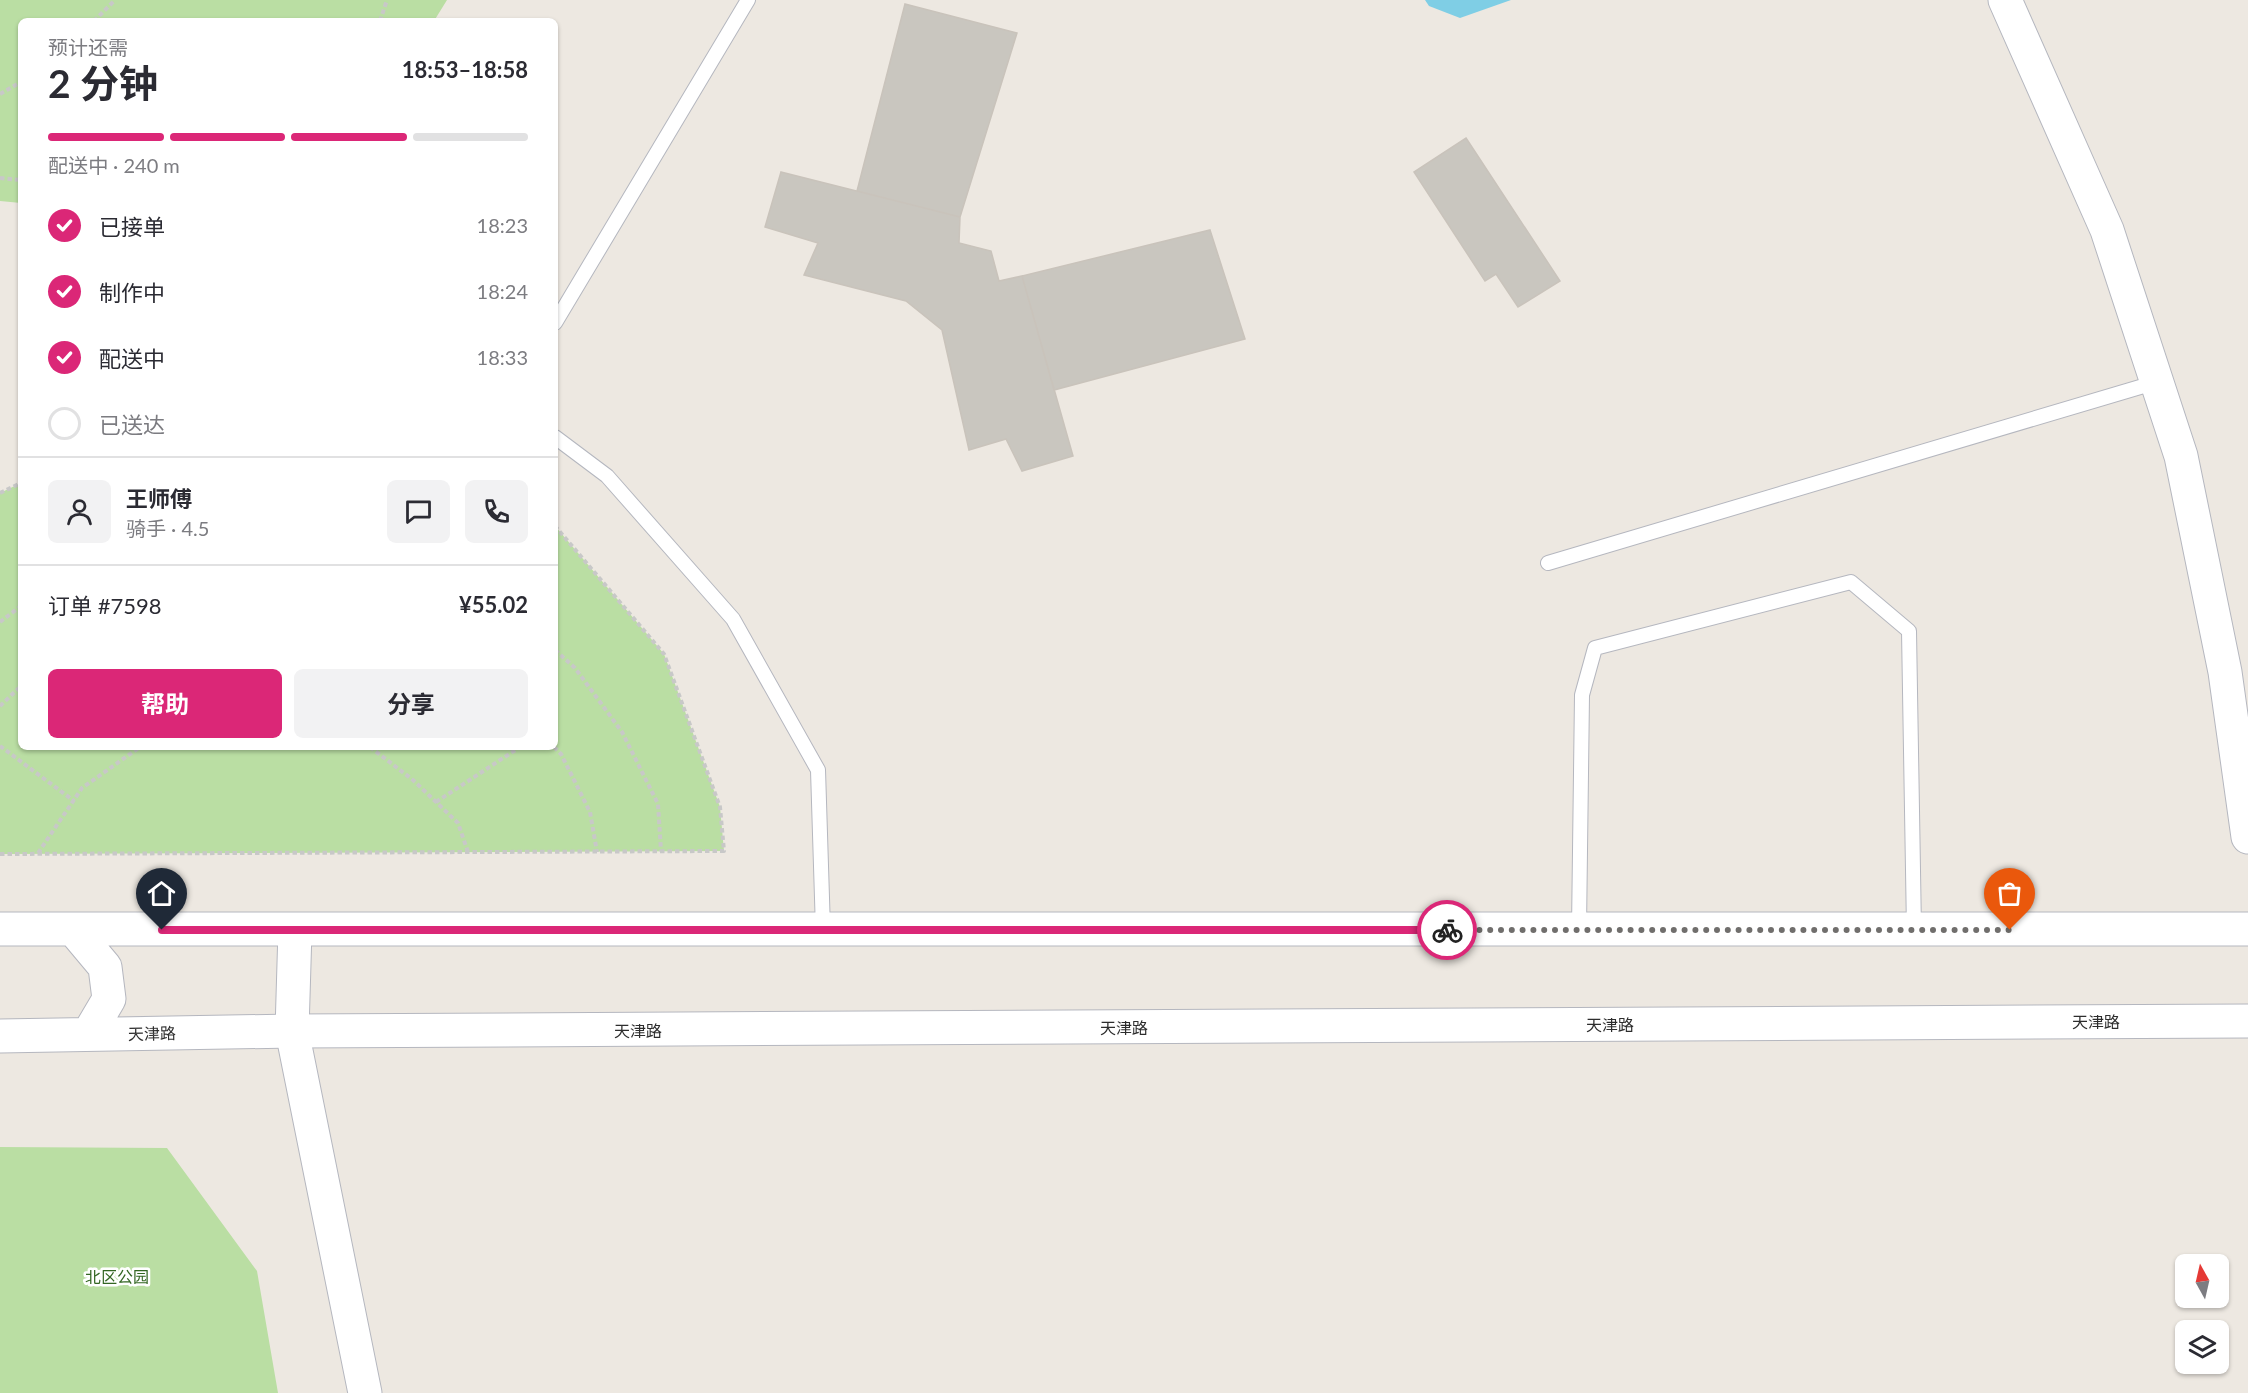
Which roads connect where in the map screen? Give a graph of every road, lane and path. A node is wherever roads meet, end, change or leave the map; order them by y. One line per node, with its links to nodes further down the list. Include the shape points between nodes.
1 (115, 0): 5 (path)
2 (387, 0): 6 (path)
3 (748, 0): 11 (lane)
4 (2005, 0): 12 (main road, via 2107,230)
5 (97, 18)
6 (381, 18)
7 (18, 84): 8 (path)
8 (0, 94)
9 (0, 178): 10 (path)
10 (18, 180)
11 (558, 318)
12 (2157, 382): 17 (lane); 30 (main road, via 2181,456 2223,661)
13 (558, 439): 40 (lane, via 607,476 733,619 818,770)
14 (18, 484): 15 (path)
15 (0, 493)
16 (558, 528): 31 (path, via 664,654 720,807 724,851)
17 (1548, 562)
18 (18, 608): 19 (path)
19 (0, 622)
20 (558, 653): 31 (path, via 575,668 621,732 658,804)
21 (18, 689): 22 (path)
22 (0, 706)
23 (0, 746): 28 (path)
24 (136, 750): 28 (path, via 82,788)
25 (374, 750): 29 (path)
26 (515, 750): 29 (path)
27 (557, 750): 33 (path, via 590,812)
28 (74, 801): 35 (path)
29 (436, 802): 32 (path, via 458,823)
30 (2248, 837)
31 (661, 851): 33 (path)
32 (468, 852): 33 (path); 35 (path)
33 (597, 852)
34 (0, 854): 35 (path)
35 (38, 854)
36 (0, 929): 38 (main road)
37 (2248, 929): 42 (main road)
38 (74, 930): 39 (main road); 45 (main road, via 105,967 109,999)
39 (295, 930): 40 (main road); 44 (main road)
40 (823, 930): 41 (main road)
41 (1580, 930): 42 (main road); 42 (lane, via 1582,695 1594,648 1851,582 1909,632)
42 (1914, 930)
43 (2248, 1021): 44 (main road, 天津路)
44 (292, 1031): 45 (main road, 天津路); 47 (main road)
45 (89, 1034): 46 (main road, 天津路)
46 (0, 1036)
47 (364, 1393)

